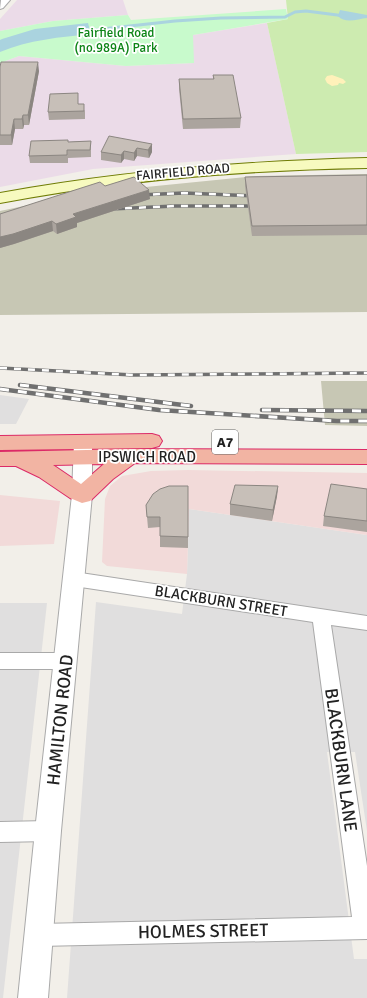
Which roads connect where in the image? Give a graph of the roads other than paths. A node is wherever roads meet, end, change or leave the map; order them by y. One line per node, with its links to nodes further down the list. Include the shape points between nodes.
1 (6, 0): 2 (street)
2 (0, 6)
3 (367, 163): 4 (main road, FAIRFIELD ROAD, via 271,164 147,175)
4 (0, 198)
5 (0, 443): 7 (highway, IPSWICH ROAD / A7)
6 (367, 443): 7 (highway, IPSWICH ROAD / A7)
7 (83, 449): 8 (highway, IPSWICH ROAD / A7); 10 (highway, IPSWICH ROAD / A7); 11 (street, HAMILTON ROAD)
8 (130, 456): 9 (highway, IPSWICH ROAD / A7); 11 (highway)
9 (367, 457)
10 (10, 459): 11 (highway, via 49,472)
11 (82, 495): 12 (street, HAMILTON ROAD)
12 (74, 579): 13 (street, BLACKBURN STREET); 16 (street, HAMILTON ROAD)
13 (321, 616): 14 (street, BLACKBURN STREET); 19 (street, BLACKBURN LANE)
14 (367, 622)
15 (0, 661): 16 (street)
16 (66, 661): 17 (street, HAMILTON ROAD)
17 (48, 831): 18 (street); 20 (street, HAMILTON ROAD)
18 (0, 832)
19 (366, 928): 20 (street, HOLMES STREET)
20 (39, 935): 21 (street, HAMILTON ROAD)
21 (34, 998)

